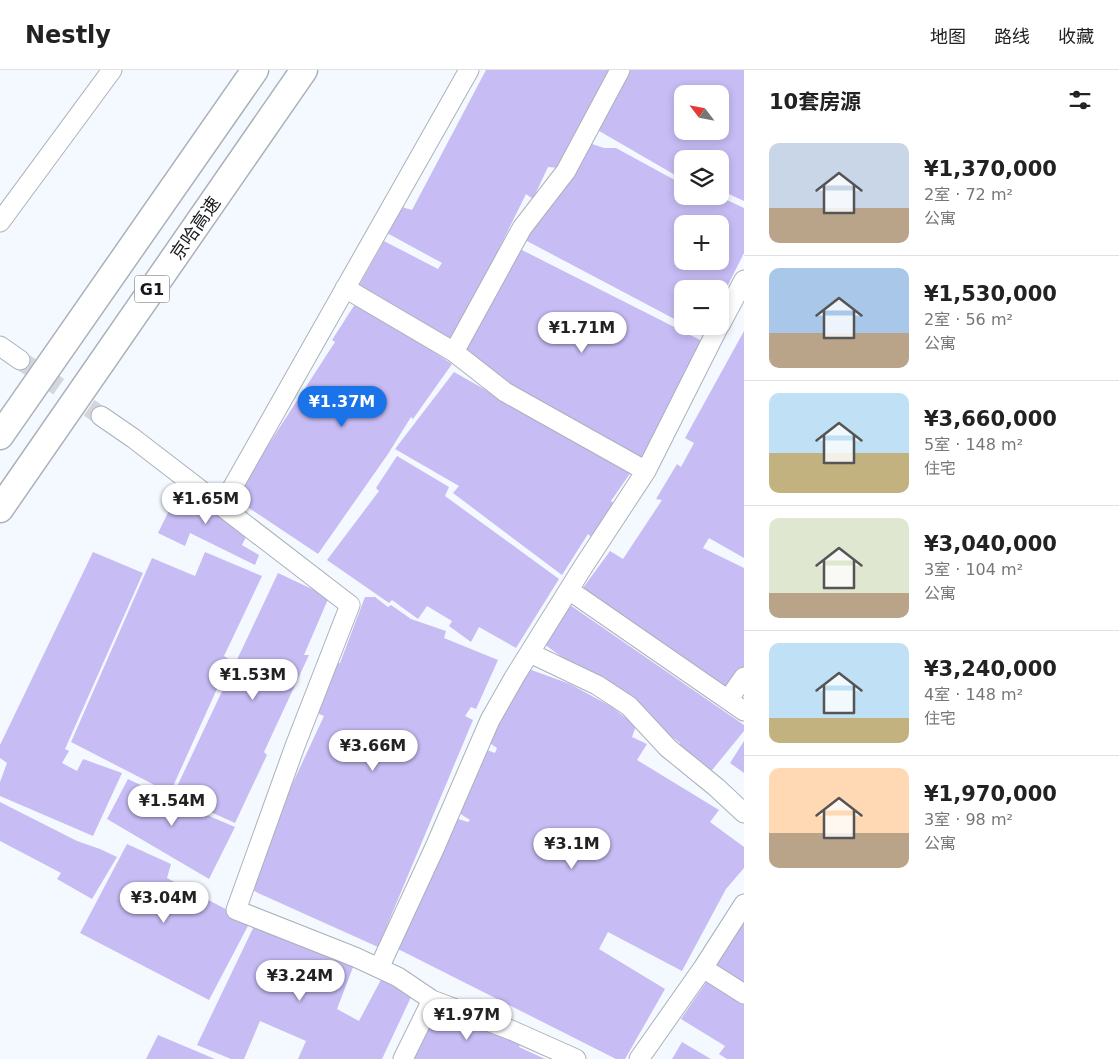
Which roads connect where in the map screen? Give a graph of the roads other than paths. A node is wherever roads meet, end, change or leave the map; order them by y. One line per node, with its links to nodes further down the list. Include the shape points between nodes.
1 (112, 70): 6 (street)
2 (255, 70): 15 (highway, G1)
3 (304, 70): 18 (highway, 京哈高速 / G1)
4 (469, 70): 8 (street)
5 (620, 70): 12 (street, via 566,171 522,228)
6 (0, 222)
7 (744, 280): 9 (street)
8 (345, 288): 12 (street); 17 (street)
9 (729, 308)
10 (715, 335): 16 (street)
11 (0, 346): 13 (street)
12 (454, 352): 16 (street, via 505,392)
13 (20, 360)
14 (101, 416): 17 (street)
15 (0, 436)
16 (646, 471): 19 (street)
17 (222, 506): 26 (street, via 350,605 236,910)
18 (0, 509)
19 (569, 590): 20 (street); 22 (street)
20 (530, 653): 24 (street, via 597,685 629,706 668,748); 26 (street, via 490,720 436,847)
21 (744, 677): 22 (street)
22 (728, 700): 23 (street)
23 (744, 711)
24 (744, 813)
25 (744, 904): 27 (street)
26 (379, 968): 29 (street)
27 (703, 968): 28 (street); 32 (street)
28 (744, 994)
29 (432, 1000): 30 (street); 31 (street)
30 (403, 1059)
31 (576, 1059)
32 (639, 1059)

